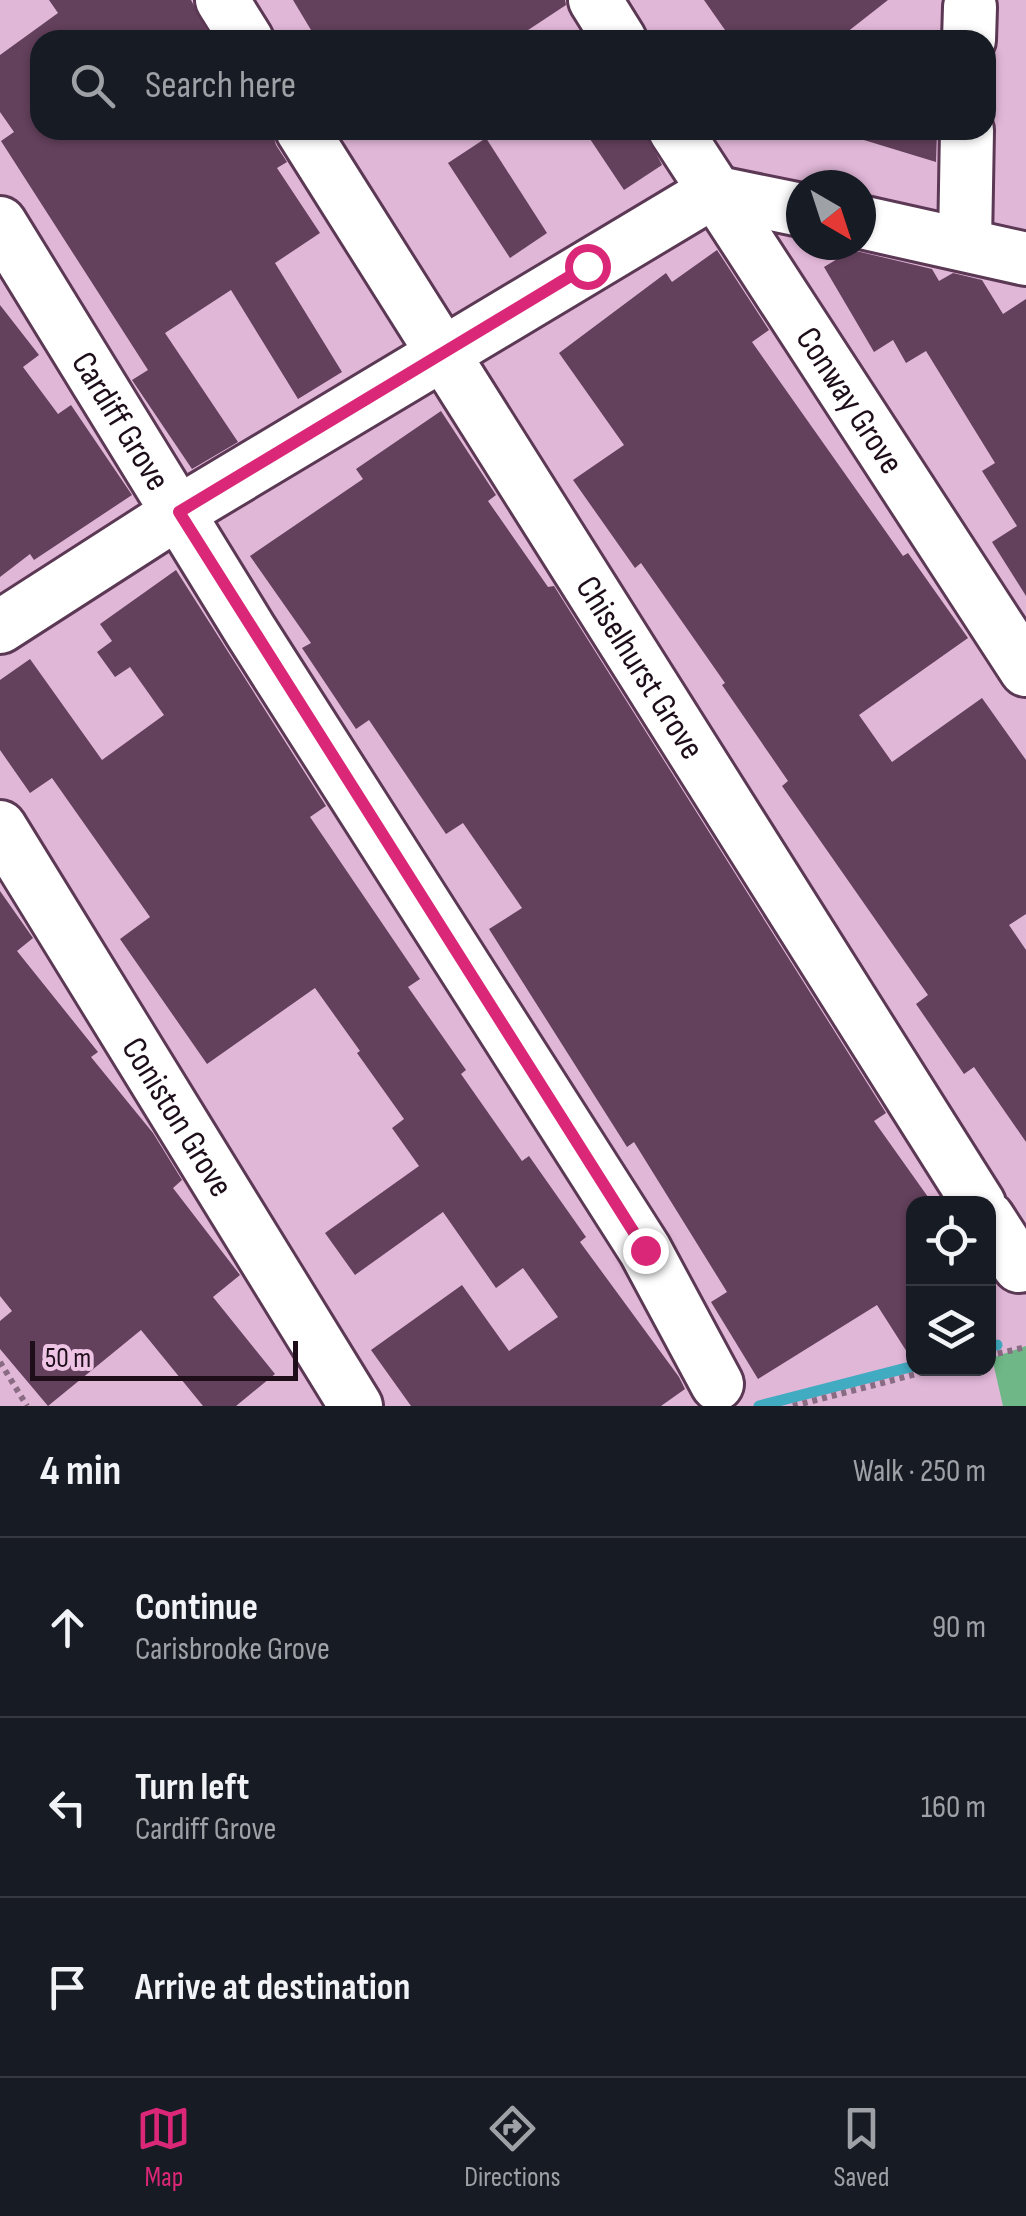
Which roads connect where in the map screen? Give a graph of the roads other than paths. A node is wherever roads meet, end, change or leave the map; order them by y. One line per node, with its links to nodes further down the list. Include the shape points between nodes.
1 (222, 0): 3 (street)
2 (595, 0): 4 (street)
3 (241, 30)
4 (614, 30)
5 (308, 140): 14 (street, Chiselhurst Grove)
6 (680, 140): 8 (street, Conway Grove)
7 (967, 140): 12 (street)
8 (713, 192): 9 (street); 14 (street); 17 (street, Conway Grove)
9 (786, 207)
10 (0, 223): 15 (street, Cardiff Grove)
11 (876, 225): 12 (street)
12 (965, 243): 13 (street)
13 (1026, 258)
14 (442, 356): 15 (street); 19 (street, Chiselhurst Grove)
15 (179, 512): 16 (street); 22 (street, Cardiff Grove, via 645,1250)
16 (0, 628)
17 (1026, 670)
18 (0, 827): 23 (street, Coniston Grove)
19 (974, 1196)
20 (996, 1231): 21 (street)
21 (1018, 1266)
22 (717, 1384)
23 (356, 1406)

